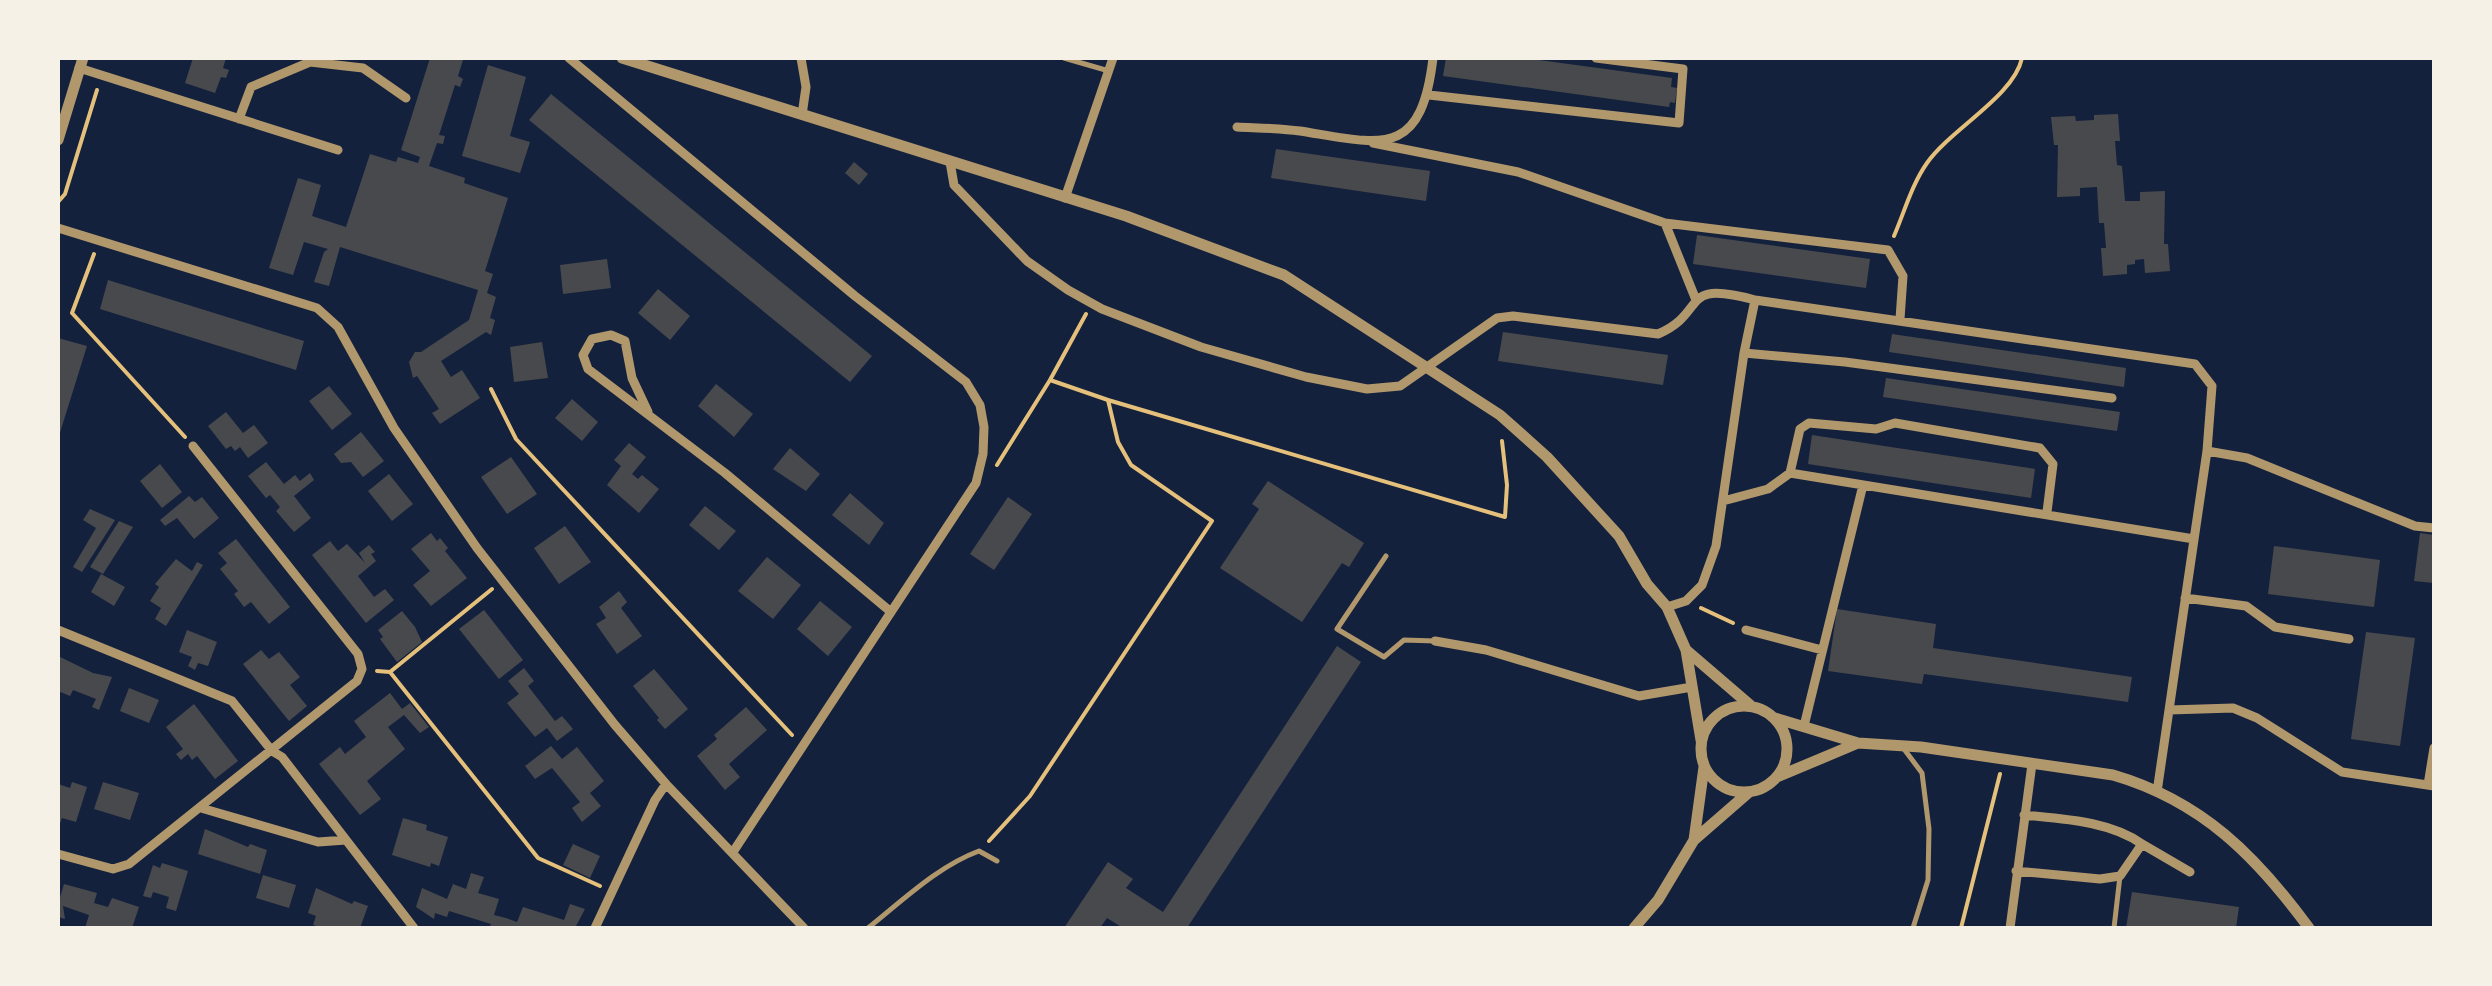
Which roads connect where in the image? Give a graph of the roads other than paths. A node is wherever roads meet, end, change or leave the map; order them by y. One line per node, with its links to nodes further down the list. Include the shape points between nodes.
1 (569, 58): 41 (street, via 966,382 980,405 983,454 976,483)
2 (622, 58): 12 (street)
3 (802, 58): 12 (street)
4 (1064, 58): 9 (lane)
5 (1113, 58): 9 (street)
6 (1433, 58): 10 (street)
7 (1596, 58): 10 (street, via 1682,69 1679,123)
8 (81, 63): 13 (street); 14 (street, via 102,76)
9 (1109, 71): 20 (street)
10 (1428, 95): 17 (street, via 1409,127)
11 (406, 98): 14 (street, via 363,68 310,62 251,87)
12 (802, 115): 19 (street)
13 (61, 116): 16 (street)
14 (238, 118): 18 (street)
15 (1236, 127): 17 (street)
16 (58, 140)
17 (1373, 143): 21 (street, via 1518,172)
18 (338, 150)
19 (950, 162): 20 (street); 27 (street, via 954,185 994,228 1028,261 1092,304 1201,346 1367,389 1400,386)
20 (1065, 198): 27 (street, via 1284,275)
21 (1664, 224): 23 (street); 25 (street, via 1888,250 1904,276)
22 (58, 228): 61 (street, via 328,315 394,428 502,581)
23 (1696, 300): 24 (street, via 1722,291); 27 (street, via 1658,334 1497,318)
24 (1755, 300): 25 (street); 26 (street)
25 (1900, 319): 31 (street, via 2196,364 2212,386)
26 (1744, 352): 28 (street); 34 (street)
27 (1425, 367): 40 (street, via 1500,415 1547,457 1618,536)
28 (2112, 398)
29 (648, 412): 29 (street, via 625,341 592,338 584,364); 41 (street)
30 (192, 446): 57 (street, via 358,654 362,669)
31 (2208, 451): 36 (street, via 2247,458); 37 (street)
32 (1790, 473): 33 (street); 34 (street, via 1768,489); 35 (street, via 1800,428 1809,422 1876,429 1895,423 2040,448 2053,464)
33 (1863, 485): 35 (street); 47 (street)
34 (1723, 502): 40 (street, via 1702,585 1686,601)
35 (2047, 512): 37 (street)
36 (2434, 528)
37 (2194, 538): 39 (street)
38 (1386, 556): 45 (lane, via 1337,629 1384,657 1404,640)
39 (2186, 598): 44 (street, via 2246,606 2276,628); 50 (street)
40 (1667, 607): 46 (street)
41 (891, 612): 70 (street)
42 (58, 630): 57 (street, via 232,701)
43 (1746, 630): 47 (street)
44 (2349, 639)
45 (1435, 641): 48 (street, via 1638,696)
46 (1686, 650): 48 (street); 49 (street)
47 (1822, 650): 52 (street)
48 (1692, 686): 53 (street)
49 (1750, 706): 51 (street); 53 (street, via 1724,710)
50 (2169, 710): 62 (street, via 2233,708 2342,772); 64 (street)
51 (1775, 718): 52 (street); 60 (street, via 1788,747)
52 (1804, 726): 54 (street)
53 (1701, 740): 59 (street)
54 (1858, 743): 55 (street); 60 (street)
55 (1902, 747): 58 (street); 81 (lane, via 1922,773 1929,829 1928,880)
56 (2434, 748): 62 (street)
57 (272, 752): 65 (street); 67 (street)
58 (2032, 764): 64 (street, via 2113,775); 66 (street)
59 (1704, 767): 63 (street, via 1715,782); 68 (street)
60 (1778, 777): 63 (street)
61 (666, 784): 70 (street); 77 (street)
62 (2432, 785)
63 (1748, 792): 68 (street)
64 (2156, 792): 84 (street, via 2246,850)
65 (201, 808): 67 (street, via 318,842); 71 (street, via 114,870)
66 (2024, 815): 69 (street, via 2072,820); 73 (street)
67 (346, 840): 76 (street)
68 (1694, 840): 80 (street)
69 (2142, 844): 74 (street); 75 (street)
70 (733, 852): 78 (street)
71 (58, 854)
72 (997, 860): 79 (lane, via 979,852 920,886)
73 (2016, 871): 75 (street); 82 (street)
74 (2190, 872)
75 (2120, 876): 83 (lane)
76 (414, 928)
77 (595, 928)
78 (804, 928)
79 (868, 928)
80 (1634, 928)
81 (1914, 928)
82 (2010, 928)
83 (2114, 928)
84 (2309, 928)

